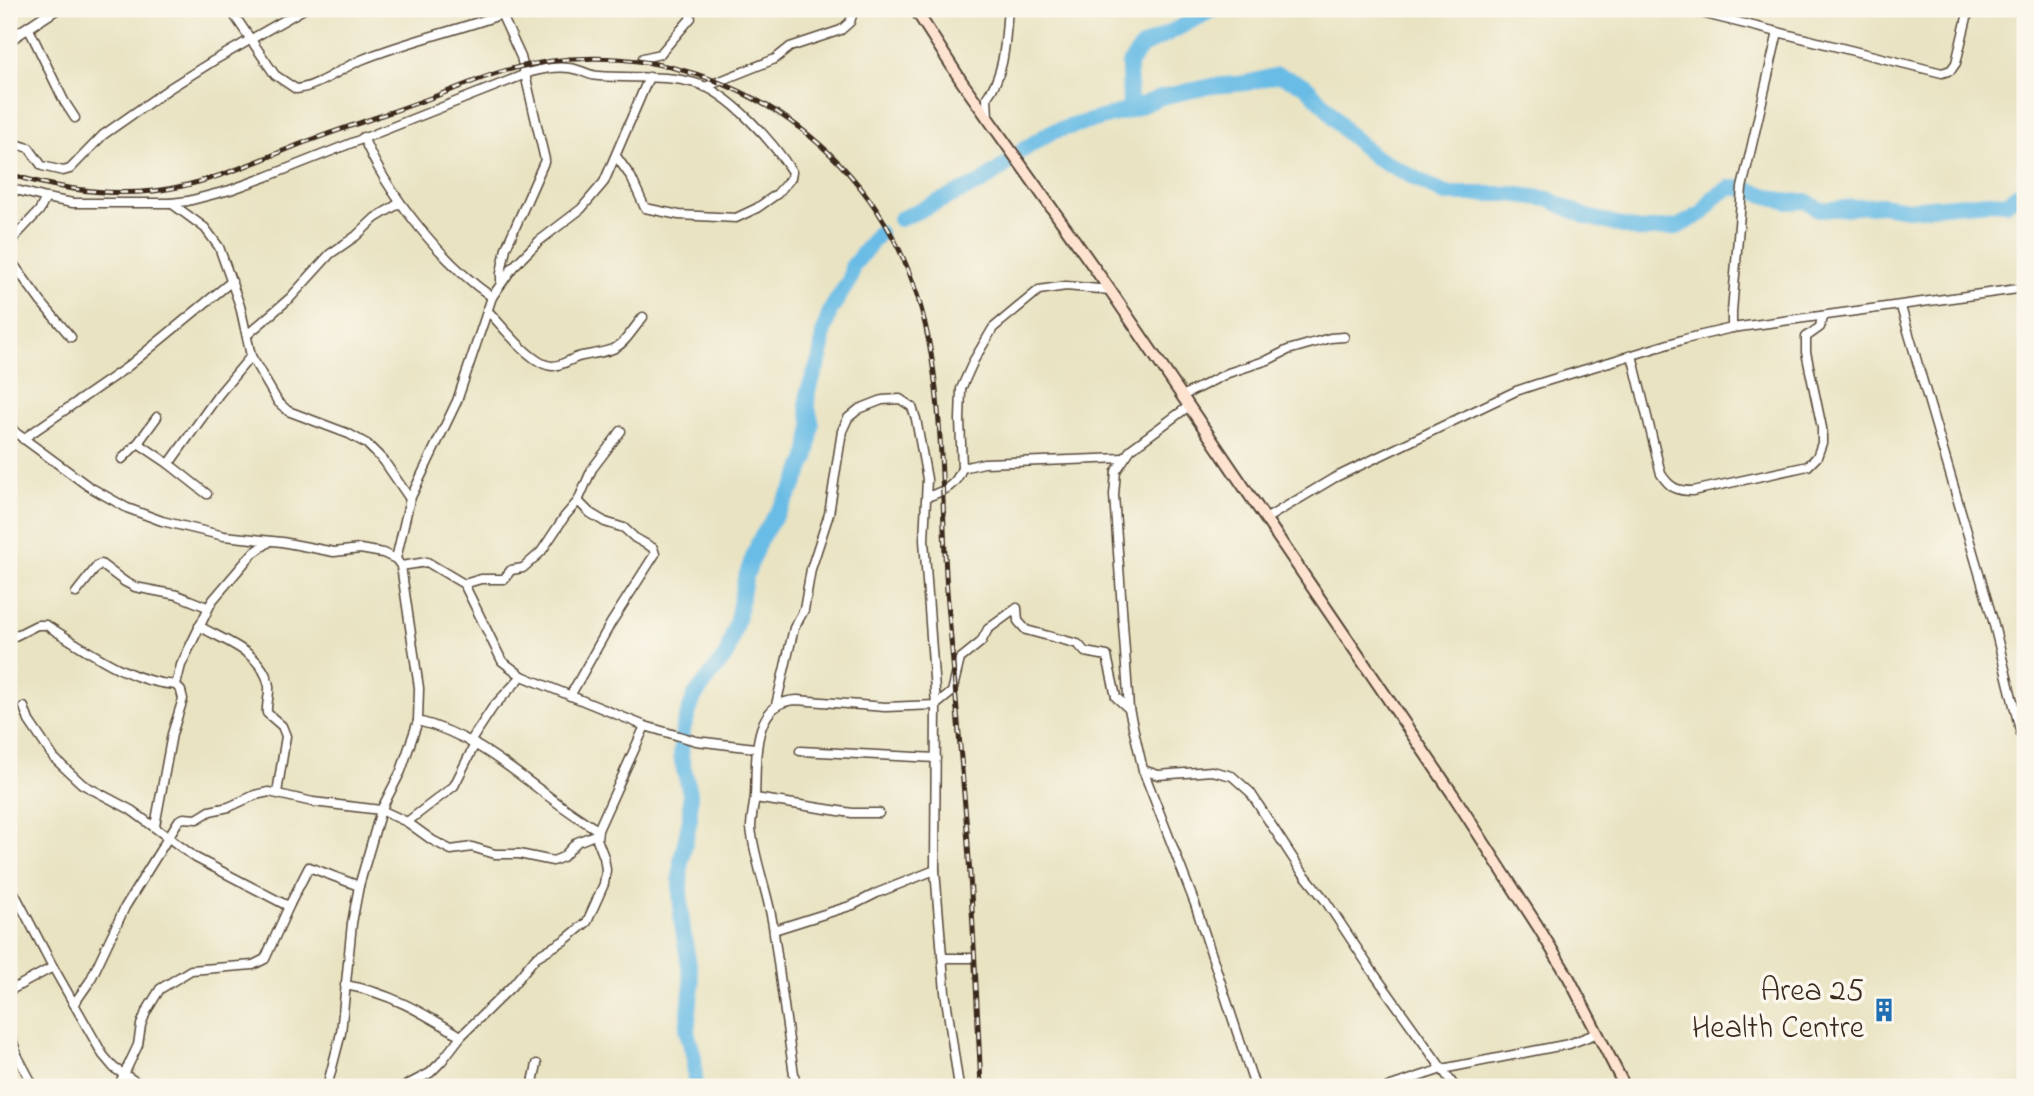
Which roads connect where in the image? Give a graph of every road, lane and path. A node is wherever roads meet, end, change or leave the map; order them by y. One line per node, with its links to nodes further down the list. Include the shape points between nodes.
1 (56, 9): 11 (street)
2 (230, 9): 13 (street)
3 (304, 9): 13 (street)
4 (688, 9): 15 (street, via 691,18 668,46 658,56)
5 (853, 9): 18 (street, via 845,28 790,47 775,59)
6 (915, 9): 20 (main road)
7 (1008, 9): 20 (street, via 1004,57 995,86 986,97)
8 (1685, 9): 12 (street)
9 (1969, 9): 12 (street, via 1956,62 1942,73)
10 (501, 12): 13 (street, via 463,29 359,61 302,88 290,87 275,75); 16 (street)
11 (28, 27): 14 (street); 19 (street)
12 (1778, 32): 39 (street, via 1742,188)
13 (250, 39): 22 (street, via 103,135 69,169 42,166 29,148)
14 (9, 40)
15 (643, 58)
16 (524, 75): 17 (street, via 567,67 593,76); 21 (street); 31 (street, via 545,160 506,248)
17 (649, 77): 18 (street); 23 (street)
18 (705, 87): 23 (street, via 748,117 792,172 783,189 768,201 745,215 728,218 647,209)
19 (75, 118)
20 (989, 119): 33 (main road)
21 (363, 137): 26 (street, via 230,190); 27 (street)
22 (9, 142)
23 (615, 156): 31 (street, via 607,177 581,209 539,241)
24 (9, 188): 25 (street)
25 (46, 198): 26 (street, via 73,203); 28 (street)
26 (171, 203): 30 (street, via 212,237)
27 (400, 203): 34 (street); 40 (street, via 330,254 290,298)
28 (9, 243)
29 (9, 258): 41 (street)
30 (232, 281): 40 (street); 50 (street, via 126,368)
31 (501, 281): 34 (street)
32 (2025, 288): 35 (street)
33 (1110, 290): 45 (main road); 55 (street, via 1066,286 1039,290 993,328 961,389)
34 (492, 297): 36 (street)
35 (1901, 307): 37 (street); 79 (street, via 1992,617)
36 (487, 310): 38 (street, via 536,360 553,366 615,349); 58 (street, via 457,401)
37 (1822, 316): 39 (street); 43 (street, via 1820,327 1806,337 1810,381 1822,428 1817,457 1808,466 1693,491 1679,491 1661,474)
38 (643, 317)
39 (1732, 328): 43 (street)
40 (247, 335): 44 (street)
41 (71, 337)
42 (1344, 337): 45 (street, via 1288,349)
43 (1632, 355): 60 (street, via 1516,391 1334,478)
44 (251, 356): 54 (street); 58 (street, via 283,408 368,444)
45 (1182, 396): 46 (main road)
46 (1189, 406): 52 (street); 60 (main road)
47 (157, 417): 51 (street)
48 (9, 425): 50 (street)
49 (621, 431): 59 (street, via 592,469)
50 (23, 439): 61 (street, via 127,508 190,529)
51 (138, 443): 53 (street); 54 (street)
52 (1124, 458): 55 (street, via 984,463); 74 (street, via 1116,471 1114,495)
53 (122, 459)
54 (170, 464): 56 (street)
55 (962, 468): 57 (street, via 954,484)
56 (207, 494)
57 (927, 497): 71 (street, via 912,407 893,399 876,402 848,418 829,514); 72 (street, via 925,550)
58 (410, 499): 62 (street)
59 (578, 501): 63 (street, via 529,564 500,580); 70 (street, via 605,522 624,528 655,554)
60 (1267, 518): 103 (main road, via 1495,858)
61 (269, 542): 62 (street, via 334,552 360,549 383,553); 65 (street)
62 (399, 563): 63 (street, via 427,562); 75 (street, via 418,678)
63 (464, 584): 68 (street, via 502,661)
64 (76, 593): 65 (street, via 101,564 125,582)
65 (207, 607): 66 (street)
66 (199, 626): 69 (street); 83 (street, via 246,652 268,681 267,713 286,736)
67 (9, 639): 69 (street, via 46,625 138,678)
68 (522, 676): 70 (street); 77 (street, via 481,723)
69 (176, 685): 88 (street, via 183,699)
70 (570, 696): 76 (street)
71 (776, 705): 72 (street, via 797,700); 78 (street)
72 (936, 705): 74 (street, via 952,692 960,659 981,642 988,629 1017,608 1018,621 1026,630 1107,656 1116,697); 81 (street)
73 (24, 707): 88 (street, via 29,721 67,772)
74 (1129, 709): 82 (street)
75 (418, 721): 77 (street); 85 (street)
76 (645, 726): 78 (street, via 696,741); 89 (street)
77 (472, 743): 87 (street, via 454,786); 89 (street)
78 (755, 748): 84 (street)
79 (2025, 750)
80 (800, 751): 81 (street)
81 (936, 758): 91 (street)
82 (1143, 770): 106 (street, via 1158,775 1212,771 1232,776 1250,792); 116 (street, via 1201,922)
83 (277, 793): 85 (street); 90 (street, via 264,792 198,819 181,819)
84 (755, 798): 86 (street); 95 (street, via 751,826)
85 (381, 810): 87 (street); 93 (street)
86 (879, 813)
87 (407, 821): 89 (street, via 451,850 472,846 548,861 559,859 577,842)
88 (155, 826): 90 (street)
89 (598, 832): 104 (street, via 606,870 587,922 536,957)
90 (169, 839): 94 (street, via 282,905); 101 (street, via 115,925 90,981)
91 (935, 870): 95 (street, via 853,905); 96 (street)
92 (9, 883): 98 (street)
93 (359, 886): 94 (street, via 309,867); 99 (street)
94 (290, 904): 107 (street, via 265,959 253,965 191,970 160,989 141,1024)
95 (774, 930): 114 (street)
96 (943, 958): 97 (street); 115 (street)
97 (971, 958)
98 (53, 967): 100 (street); 101 (street)
99 (345, 985): 104 (street, via 399,1000); 111 (street, via 341,1033)
100 (9, 991)
101 (74, 1004): 107 (street, via 103,1055)
102 (9, 1031): 108 (street)
103 (1598, 1033): 106 (street, via 1569,1044); 119 (main road)
104 (461, 1036): 112 (street, via 430,1073)
105 (537, 1065): 113 (street)
106 (1442, 1069): 117 (street); 118 (street)
107 (125, 1077): 109 (street); 110 (street)
108 (34, 1087)
109 (118, 1087)
110 (144, 1087)
111 (327, 1087)
112 (403, 1087)
113 (532, 1087)
114 (796, 1087)
115 (959, 1087)
116 (1255, 1087)
117 (1388, 1087)
118 (1455, 1087)
119 (1625, 1087)

